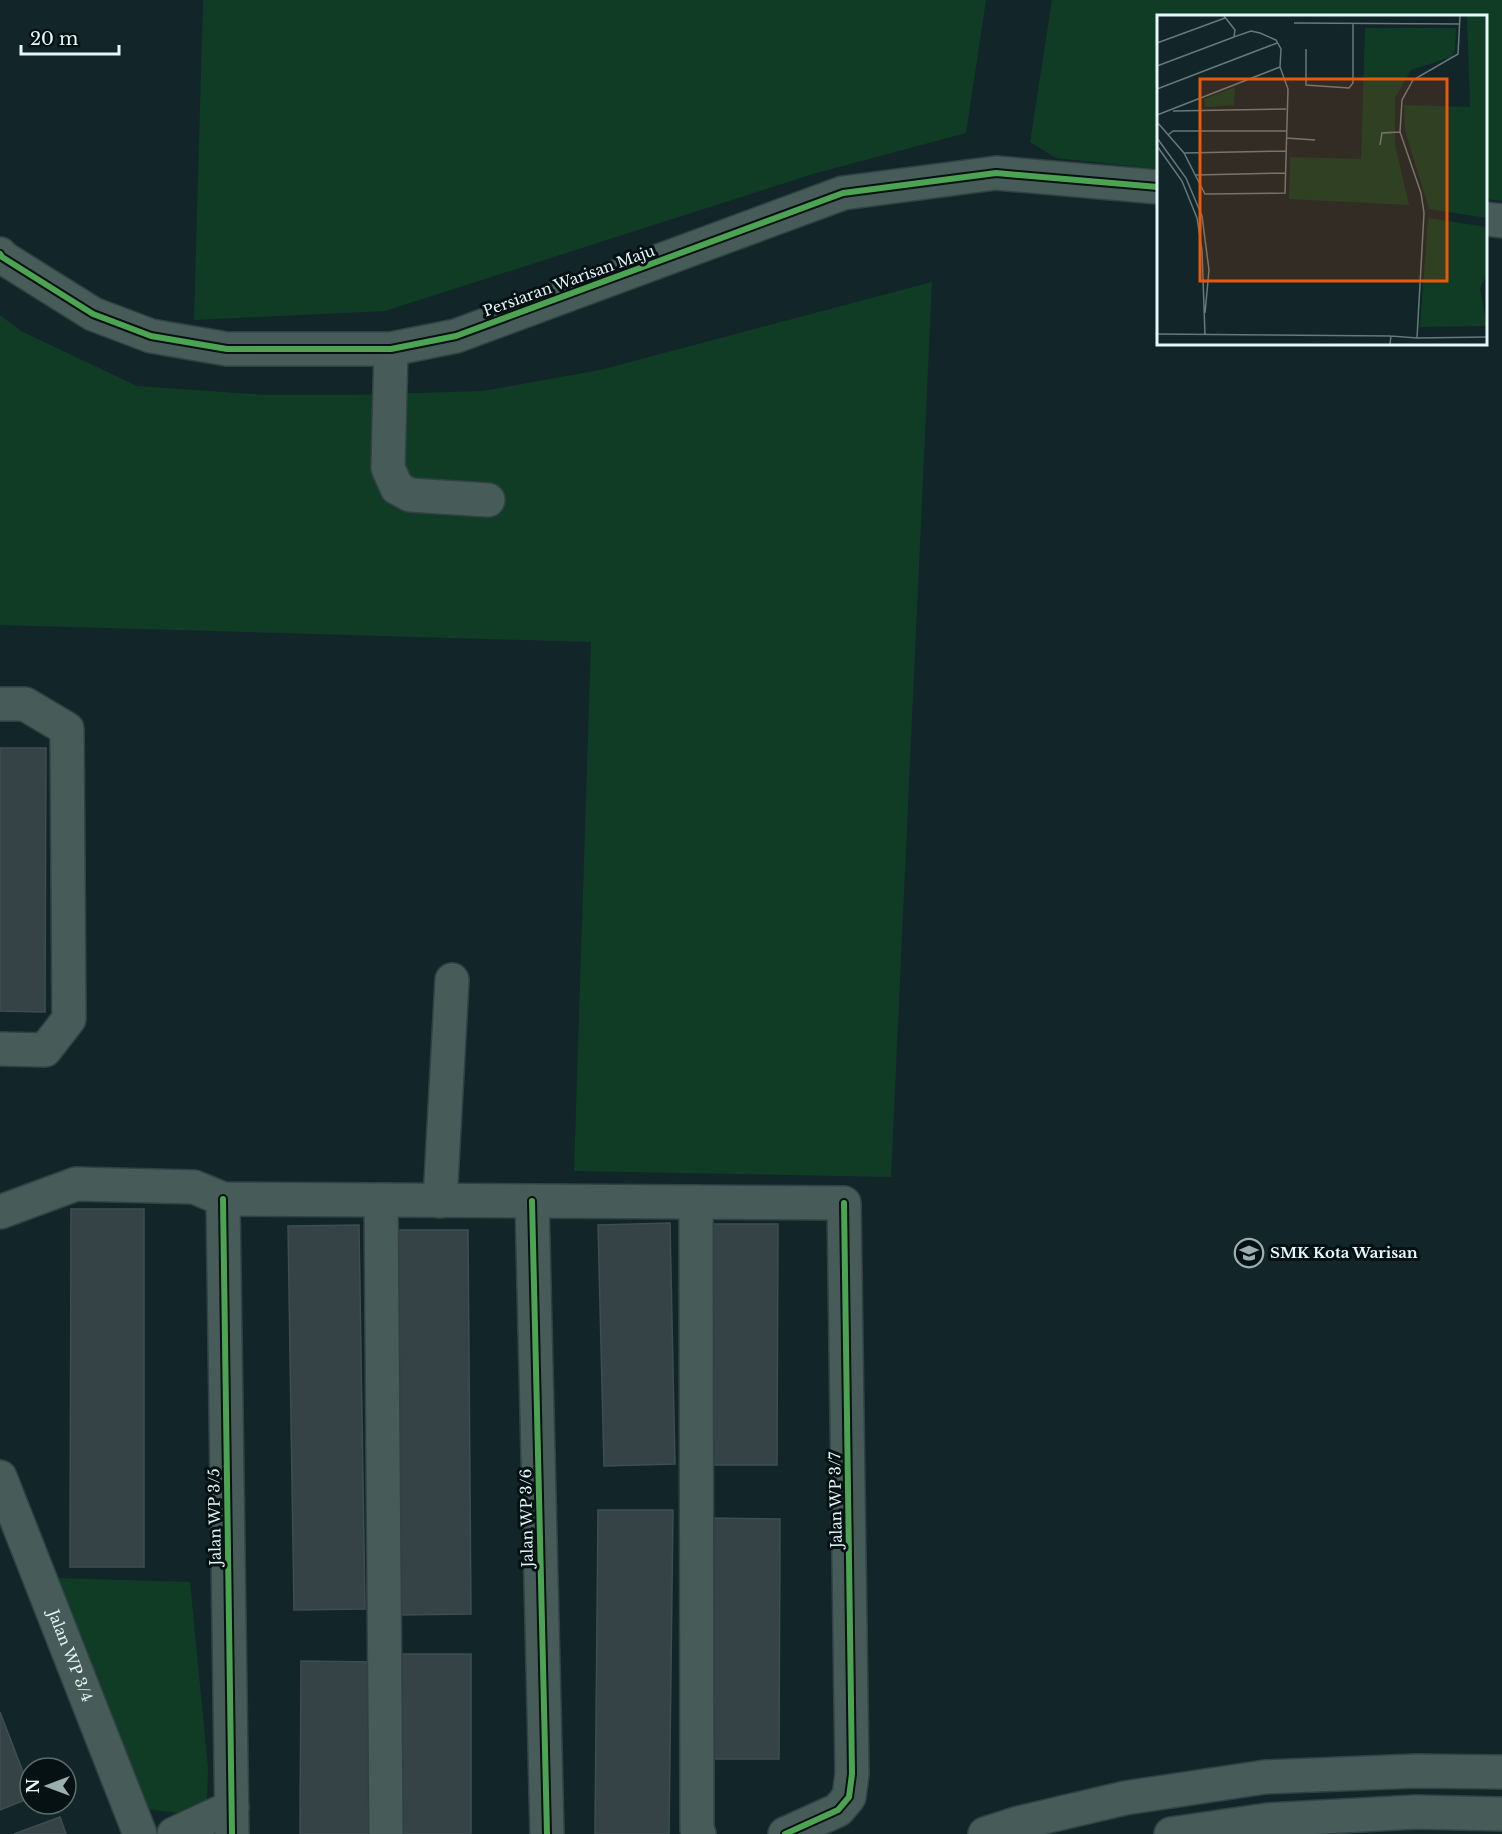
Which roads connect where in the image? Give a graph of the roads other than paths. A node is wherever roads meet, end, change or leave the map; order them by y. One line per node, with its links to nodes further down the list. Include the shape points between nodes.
1 (1157, 187): 5 (street, Persiaran Warisan Maju, via 996,173 843,193 456,336)
2 (1487, 219): 3 (street)
3 (1502, 221)
4 (0, 254): 5 (street, Persiaran Warisan Maju, via 93,314 151,336 227,349)
5 (391, 349): 6 (street, via 388,468 397,488 410,495)
6 (488, 500)
7 (0, 704): 9 (street, via 25,704 67,729 69,996 69,1019 45,1050)
8 (452, 980): 12 (street)
9 (0, 1049)
10 (223, 1199): 11 (street); 15 (street, via 194,1187 76,1184); 19 (street, Jalan WP 3/5)
11 (381, 1200): 12 (street); 23 (street)
12 (440, 1201): 13 (street)
13 (532, 1201): 14 (street); 24 (street, Jalan WP 3/6)
14 (696, 1202): 25 (street); 26 (street, Jalan WP 3/7, via 844,1203 852,1774 849,1797 838,1810)
15 (0, 1212)
16 (0, 1477): 21 (street, Jalan WP 3/4)
17 (1502, 1772): 20 (street, via 1416,1771 1265,1778 1125,1798)
18 (1502, 1814): 28 (street, via 1416,1812 1267,1820)
19 (232, 1821): 22 (street)
20 (1021, 1828): 27 (street)
21 (140, 1834)
22 (174, 1834)
23 (386, 1834)
24 (547, 1834)
25 (699, 1834)
26 (784, 1834)
27 (985, 1834)
28 (1171, 1834)

